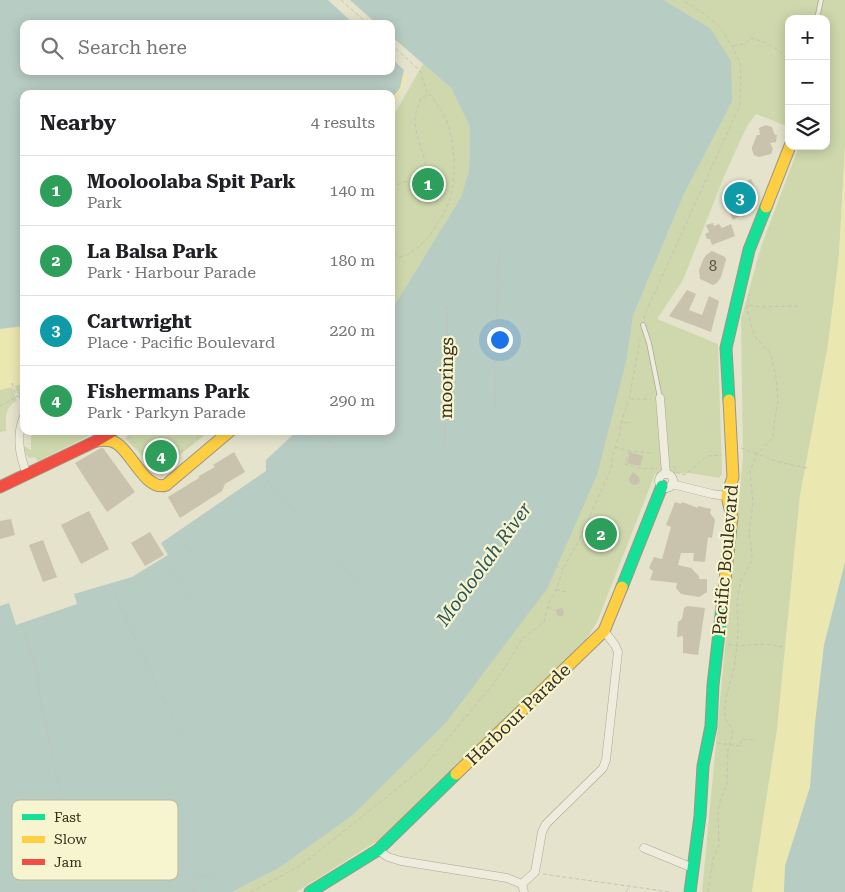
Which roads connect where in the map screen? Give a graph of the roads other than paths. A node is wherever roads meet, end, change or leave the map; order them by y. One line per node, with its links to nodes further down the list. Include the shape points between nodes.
1 (821, 0): 2 (lane)
2 (818, 15)
3 (788, 150): 15 (street, Pacific Boulevard, via 749,250 726,348 733,477)
4 (643, 325): 5 (lane)
5 (660, 398): 12 (street)
6 (20, 429): 11 (street, via 20,453)
7 (107, 435): 10 (street)
8 (225, 435): 9 (street, via 162,486 151,482)
9 (117, 437): 10 (street)
10 (96, 442): 11 (street)
11 (26, 474): 14 (street)
12 (666, 474): 13 (street, via 672,477); 13 (street, via 660,478 660,483)
13 (667, 485): 15 (street); 16 (street, Harbour Parade)
14 (0, 487)
15 (727, 496): 19 (street, Pacific Boulevard, via 732,516)
16 (604, 631): 18 (street, Harbour Parade); 20 (street, via 618,652 606,760 603,768 546,824 535,872)
17 (644, 848): 19 (street)
18 (378, 850): 20 (street, via 401,861 507,878); 21 (street, Harbour Parade)
19 (693, 868): 22 (street, Pacific Boulevard)
20 (523, 888)
21 (310, 892)
22 (690, 892)

